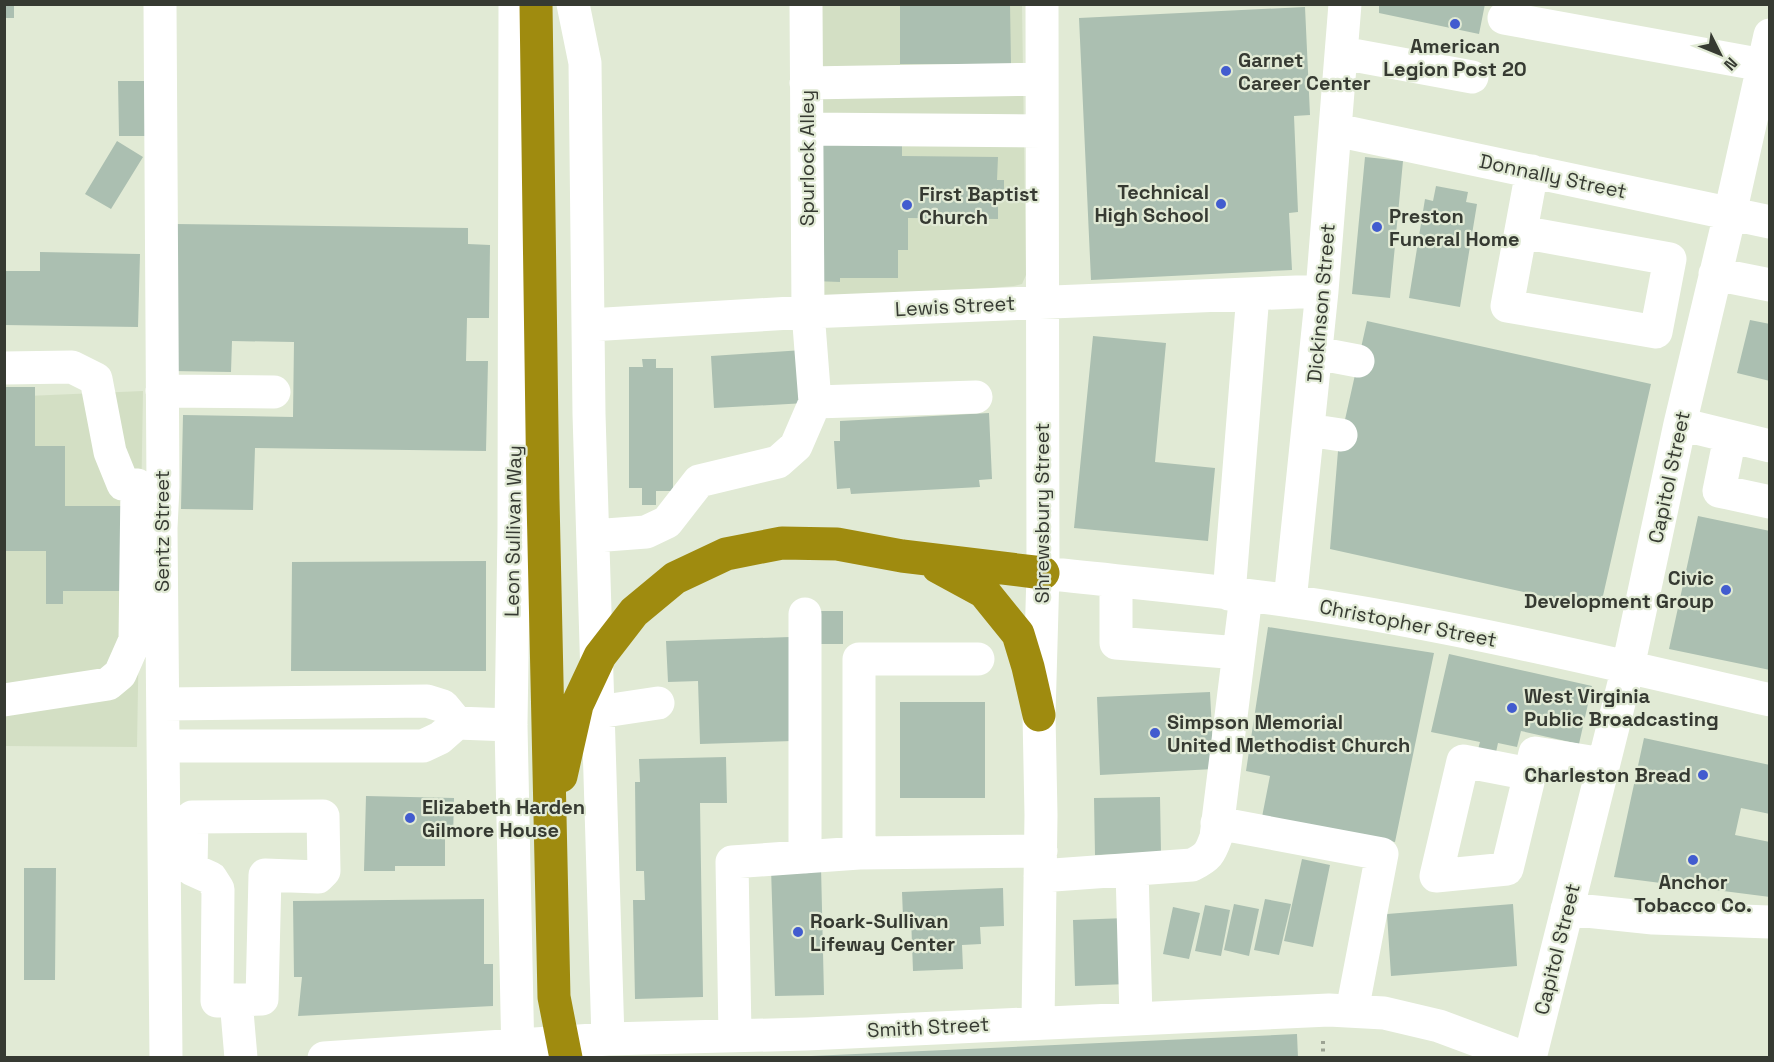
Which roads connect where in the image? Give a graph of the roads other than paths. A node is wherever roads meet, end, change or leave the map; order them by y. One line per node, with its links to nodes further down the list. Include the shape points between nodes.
1 (160, 4): 31 (street, Sentz Street)
2 (515, 4): 59 (street, Leon Sullivan Way)
3 (536, 4): 64 (highway)
4 (573, 4): 27 (street, via 585,63)
5 (806, 4): 13 (street, Spurlock Alley)
6 (1042, 4): 12 (street, Shrewsbury Street)
7 (1345, 4): 10 (street, Dickinson Street)
8 (1504, 18): 9 (street)
9 (1766, 50): 18 (street, Capitol Street)
10 (1342, 54): 11 (street); 15 (street, Dickinson Street)
11 (1472, 77)
12 (1041, 79): 13 (street); 16 (street, Shrewsbury Street)
13 (806, 83): 14 (street, Spurlock Alley)
14 (807, 129): 16 (street); 26 (street, Spurlock Alley)
15 (1336, 130): 17 (street, Donnally Street); 23 (street, Dickinson Street)
16 (1042, 131): 25 (street, Shrewsbury Street)
17 (1532, 171): 18 (street, Donnally Street); 20 (street)
18 (1730, 214): 19 (street, Donnally Street); 21 (street, Capitol Street)
19 (1770, 222)
20 (1521, 232): 20 (street, via 1507,306 1656,332 1670,259)
21 (1715, 274): 22 (street); 35 (street, Capitol Street)
22 (1770, 285)
23 (1323, 291): 24 (street, Lewis Street); 28 (street, Dickinson Street)
24 (1253, 294): 25 (street, Lewis Street); 46 (street)
25 (1041, 302): 26 (street, Lewis Street); 44 (street, Shrewsbury Street)
26 (807, 312): 27 (street, Lewis Street); 34 (street, Spurlock Alley)
27 (589, 325): 42 (street)
28 (1316, 353): 29 (street); 36 (street, Dickinson Street)
29 (1358, 361)
30 (4, 368): 40 (street, via 72,367 96,379 110,452 123,484)
31 (162, 391): 32 (street); 40 (street, Sentz Street)
32 (274, 392)
33 (976, 397): 34 (street)
34 (815, 402): 42 (street, via 796,446 778,462 699,481 667,522 646,532)
35 (1680, 424): 38 (street); 51 (street, Capitol Street)
36 (1308, 430): 37 (street); 47 (street, Dickinson Street)
37 (1341, 435)
38 (1730, 437): 39 (street); 41 (street, via 1719,491)
39 (1770, 446)
40 (150, 486): 52 (street, via 135,640 120,674 108,684); 54 (street, Sentz Street, via 161,528)
41 (1770, 502)
42 (593, 536): 56 (street)
43 (902, 556): 44 (highway); 57 (highway, via 938,567 984,592 1018,634); 64 (highway, via 837,544 782,543 726,554 675,578 634,612 600,656 577,705)
44 (1043, 573): 45 (street, Christopher Street); 57 (street, Shrewsbury Street)
45 (1116, 581): 46 (street, Christopher Street); 49 (street, via 1116,643)
46 (1238, 595): 47 (street, Christopher Street); 49 (street)
47 (1290, 601): 51 (street, Christopher Street)
48 (805, 614): 66 (street)
49 (1239, 653): 63 (street)
50 (978, 659): 65 (street, via 859,659)
51 (1628, 667): 53 (street, Christopher Street); 61 (street, Capitol Street)
52 (4, 700)
53 (1770, 700)
54 (164, 704): 58 (street, via 427,701 443,706); 60 (street, Sentz Street)
55 (658, 704): 56 (street)
56 (598, 712): 79 (street)
57 (1039, 715): 67 (street, Shrewsbury Street)
58 (457, 723): 59 (street); 60 (street, via 423,746)
59 (511, 725): 80 (street, Leon Sullivan Way)
60 (164, 746): 82 (street, Sentz Street)
61 (1603, 764): 62 (street, via 1535,753); 71 (street, Capitol Street)
62 (1530, 774)
63 (1217, 823): 68 (street, via 1210,853 1192,866); 75 (street, via 1382,854)
64 (549, 825): 73 (highway)
65 (859, 854): 66 (street); 67 (street)
66 (805, 857): 78 (street, via 732,862)
67 (1040, 864): 68 (street); 77 (street, Shrewsbury Street)
68 (1132, 870): 76 (street)
69 (265, 875): 70 (street); 70 (street, via 318,877 324,871 323,816 192,817 191,869); 74 (street, via 262,999)
70 (211, 878): 74 (street, via 218,889 217,1001)
71 (1567, 909): 72 (street, via 1653,918); 88 (street, Capitol Street)
72 (1770, 922)
73 (554, 996): 85 (highway); 86 (highway)
74 (236, 1000): 83 (street)
75 (1352, 1011): 76 (street, Smith Street); 87 (street, Smith Street, via 1384,1013 1439,1026)
76 (1136, 1017): 77 (street, Smith Street)
77 (1038, 1022): 78 (street, Smith Street)
78 (735, 1035): 79 (street, Smith Street)
79 (608, 1039): 80 (street, Smith Street)
80 (518, 1051): 81 (street, Smith Street)
81 (333, 1057): 84 (street, Smith Street)
82 (166, 1058)
83 (241, 1058)
84 (324, 1058)
85 (552, 1058)
86 (566, 1058)
87 (1525, 1058)
88 (1530, 1058)

